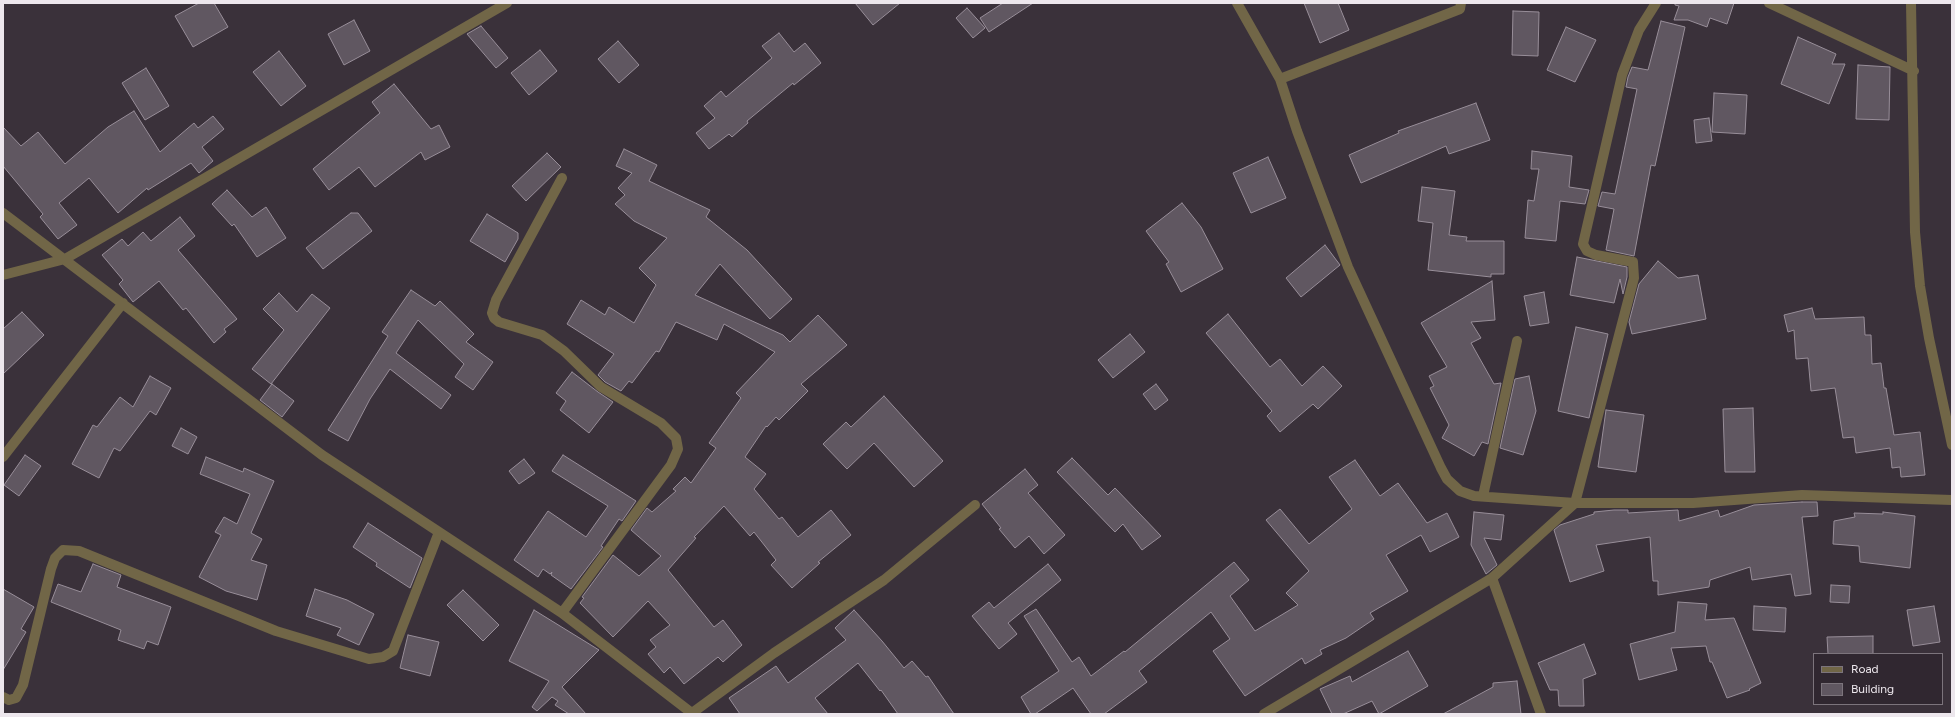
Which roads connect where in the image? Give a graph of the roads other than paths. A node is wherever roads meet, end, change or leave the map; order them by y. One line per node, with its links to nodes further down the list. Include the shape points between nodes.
1 (507, 3): 11 (street)
2 (1237, 3): 8 (street)
3 (1462, 3): 8 (street, via 1460,9)
4 (1656, 3): 19 (street, via 1639,30 1622,75 1583,244 1587,251 1596,255 1633,262 1634,278)
5 (1769, 3): 7 (street)
6 (1911, 3): 7 (street)
7 (1914, 71): 15 (street, via 1915,232 1920,286)
8 (1280, 79): 17 (street, via 1348,267 1441,468 1447,479 1460,491)
9 (562, 178): 23 (street, via 496,300 492,313 494,318 499,322 542,335 564,351 601,387 661,423 676,438 678,450 671,465)
10 (3, 213): 11 (street)
11 (65, 259): 12 (street); 13 (street)
12 (3, 275)
13 (123, 303): 16 (street); 21 (street, via 322,455)
14 (1517, 341): 17 (street)
15 (1952, 445)
16 (3, 457)
17 (1483, 496): 19 (street)
18 (1952, 500): 19 (street, via 1802,495 1693,503)
19 (1575, 503): 22 (street)
20 (976, 505): 25 (street, via 884,580 774,653)
21 (439, 532): 23 (street); 24 (street, via 393,651 383,657 369,659 276,631 79,551 63,550 55,558 51,569 23,685 16,698)
22 (1492, 578): 26 (street); 27 (street)
23 (562, 613): 25 (street)
24 (3, 698)
25 (692, 714)
26 (1264, 714)
27 (1541, 714)

